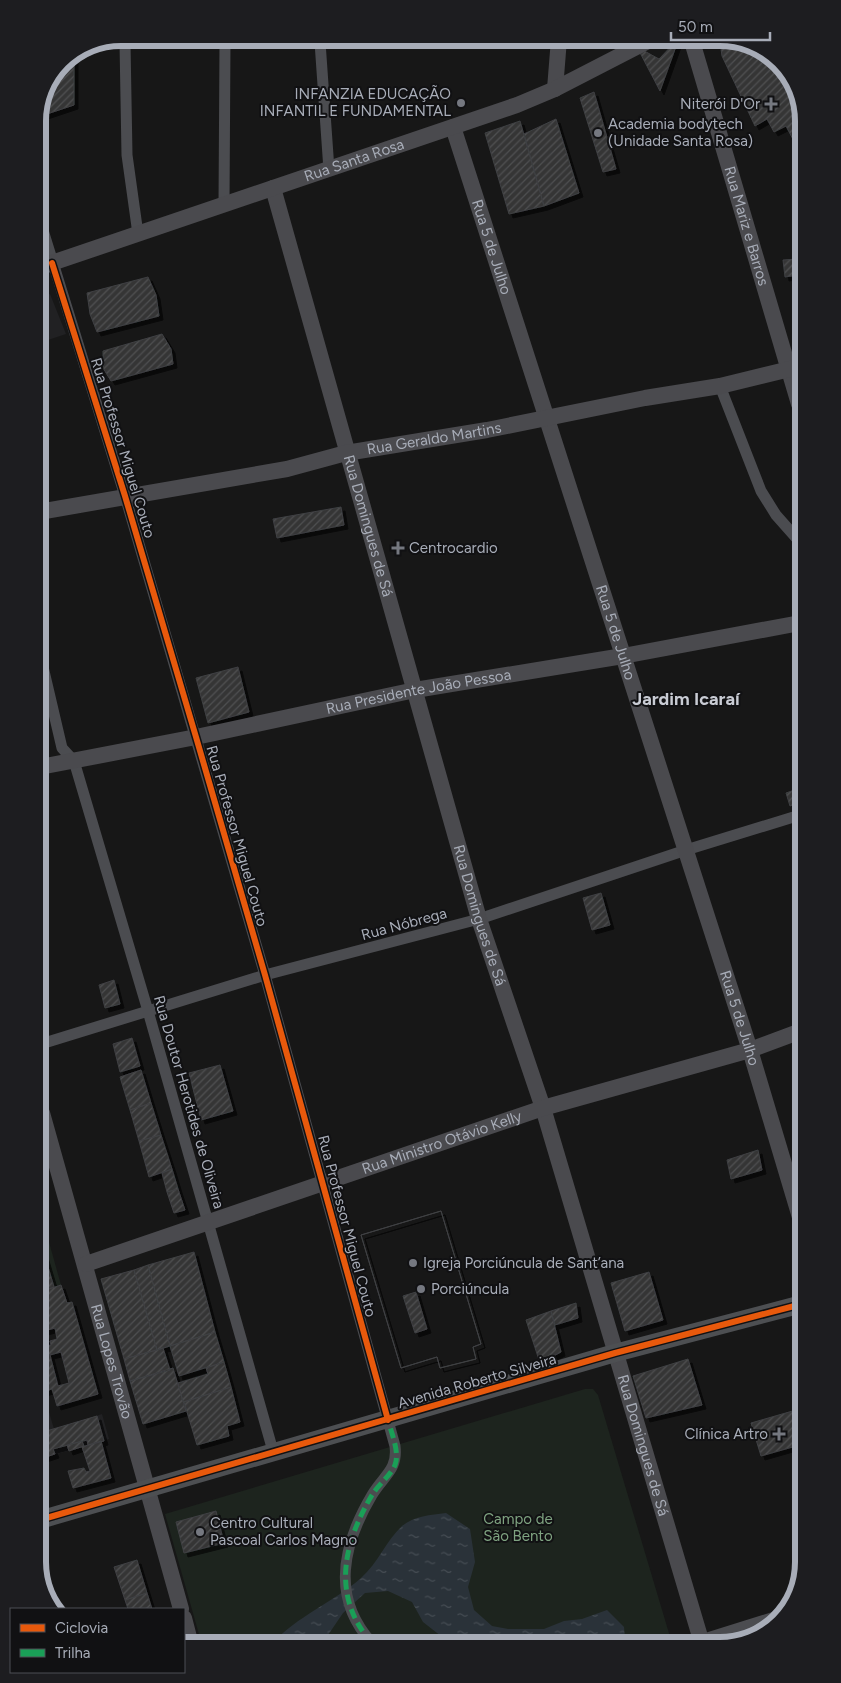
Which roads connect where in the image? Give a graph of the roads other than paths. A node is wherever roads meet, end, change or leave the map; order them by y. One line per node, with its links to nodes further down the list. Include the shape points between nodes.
1 (125, 46): 12 (street, via 127,155)
2 (225, 46): 11 (street)
3 (320, 46): 9 (street)
4 (559, 46): 7 (street)
5 (639, 46): 7 (street, Rua Santa Rosa)
6 (690, 46): 15 (street, Rua Mariz e Barros)
7 (556, 89): 8 (street, Rua Santa Rosa)
8 (453, 127): 9 (street, Rua Santa Rosa); 17 (street, Rua 5 de Julho)
9 (329, 170): 10 (street, Rua Santa Rosa)
10 (272, 188): 11 (street, Rua Santa Rosa); 18 (street, Rua Domingues de Sá)
11 (224, 204): 12 (street, Rua Santa Rosa)
12 (138, 234): 13 (street, Rua Santa Rosa)
13 (46, 265)
14 (46, 272): 19 (street, Rua Professor Miguel Couto)
15 (793, 368): 16 (street, Rua Geraldo Martins)
16 (720, 386): 17 (street, Rua Geraldo Martins); 21 (street, via 762,491 776,515)
17 (546, 417): 18 (street, Rua Geraldo Martins, via 477,432); 23 (street, Rua 5 de Julho)
18 (346, 453): 19 (street, Rua Geraldo Martins, via 287,469); 25 (street, Rua Domingues de Sá)
19 (125, 496): 20 (street, Rua Geraldo Martins); 26 (street, Rua Professor Miguel Couto)
20 (46, 511)
21 (795, 536)
22 (795, 624): 23 (street, Rua Presidente João Pessoa)
23 (624, 656): 25 (street, Rua Presidente João Pessoa); 30 (street, Rua 5 de Julho)
24 (46, 680): 27 (street, Rua Doutor Herotides de Oliveira, via 62,748)
25 (415, 690): 26 (street, Rua Presidente João Pessoa); 31 (street, Rua Domingues de Sá)
26 (196, 737): 27 (street, Rua Presidente João Pessoa); 32 (street, Rua Professor Miguel Couto)
27 (74, 761): 28 (street, Rua Presidente João Pessoa); 33 (street, Rua Doutor Herotides de Oliveira)
28 (46, 766)
29 (795, 817): 30 (street, Rua Nóbrega)
30 (686, 850): 31 (street, Rua Nóbrega); 36 (street, Rua 5 de Julho)
31 (479, 919): 32 (street, Rua Nóbrega); 37 (street, Rua Domingues de Sá)
32 (265, 975): 33 (street, Rua Nóbrega); 39 (street, Rua Professor Miguel Couto)
33 (148, 1011): 35 (street, Rua Nóbrega); 41 (street, Rua Doutor Herotides de Oliveira)
34 (795, 1033): 36 (street, Rua Ministro Otávio Kelly)
35 (46, 1043)
36 (750, 1050): 37 (street, Rua Ministro Otávio Kelly); 40 (street, Rua 5 de Julho)
37 (544, 1108): 39 (street, Rua Ministro Otávio Kelly); 44 (street, Rua Domingues de Sá)
38 (46, 1127): 42 (street, Rua Lopes Trovão)
39 (323, 1184): 41 (street, Rua Ministro Otávio Kelly); 45 (street, Rua Professor Miguel Couto)
40 (795, 1201)
41 (208, 1224): 42 (street, Rua Ministro Otávio Kelly); 46 (street, Rua Doutor Herotides de Oliveira)
42 (86, 1264): 47 (street, Rua Lopes Trovão)
43 (795, 1306): 44 (main road, Avenida Roberto Silveira)
44 (615, 1353): 45 (main road, Avenida Roberto Silveira); 54 (street, Rua Domingues de Sá)
45 (388, 1420): 46 (main road, Avenida Roberto Silveira); 53 (street, Rua Professor Miguel Couto, via 396,1452 394,1466 372,1495 362,1516 349,1547 344,1584 348,1604)
46 (273, 1451): 47 (main road, Avenida Roberto Silveira)
47 (147, 1488): 48 (main road, Avenida Roberto Silveira); 49 (street, Rua Lopes Trovão)
48 (46, 1518)
49 (181, 1608)
50 (767, 1619): 55 (street)
51 (185, 1622): 52 (street)
52 (189, 1637)
53 (368, 1637)
54 (700, 1637)
55 (711, 1637)

